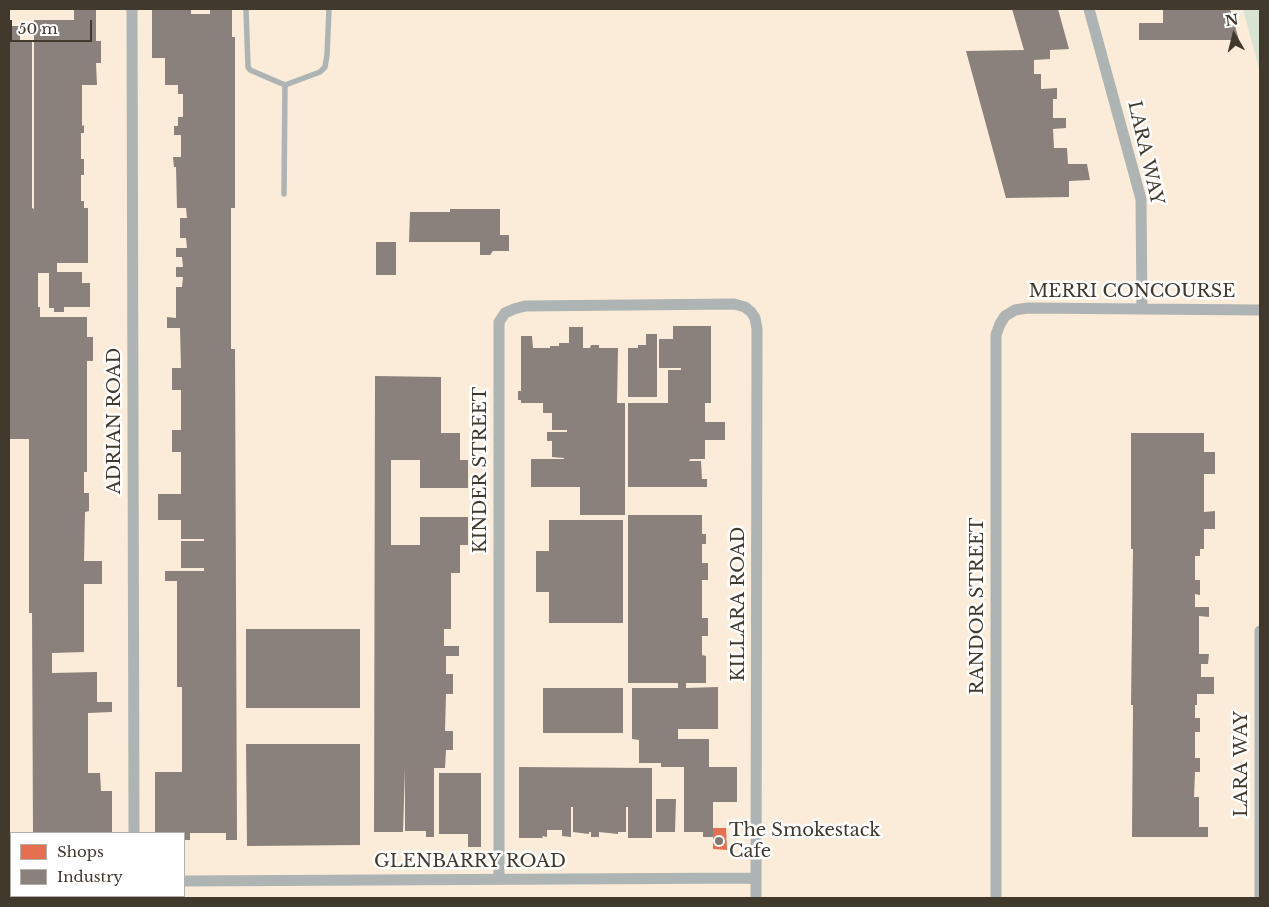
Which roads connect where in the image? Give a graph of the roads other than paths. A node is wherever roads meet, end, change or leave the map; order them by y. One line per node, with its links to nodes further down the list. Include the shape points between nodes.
1 (132, 9): 12 (street, ADRIAN ROAD)
2 (246, 9): 5 (lane, via 248,67)
3 (329, 9): 5 (lane, via 325,67 320,72)
4 (1089, 9): 7 (street, LARA WAY, via 1141,199)
5 (285, 85): 6 (lane)
6 (284, 194)
7 (1142, 309): 8 (street, MERRI CONCOURSE); 10 (street, MERRI CONCOURSE, via 1028,308)
8 (1260, 310)
9 (751, 312): 13 (street, KILLARA ROAD, via 757,329); 14 (street, KINDER STREET, via 734,304 525,306 510,310 501,317)
10 (1005, 316): 17 (street, RANDOR STREET, via 996,335)
11 (1260, 631): 18 (street, LARA WAY)
12 (134, 832)
13 (756, 878): 14 (street, GLENBARRY ROAD); 16 (street, KILLARA ROAD)
14 (499, 879): 15 (street, GLENBARRY ROAD)
15 (185, 881)
16 (756, 898)
17 (996, 898)
18 (1260, 898)

